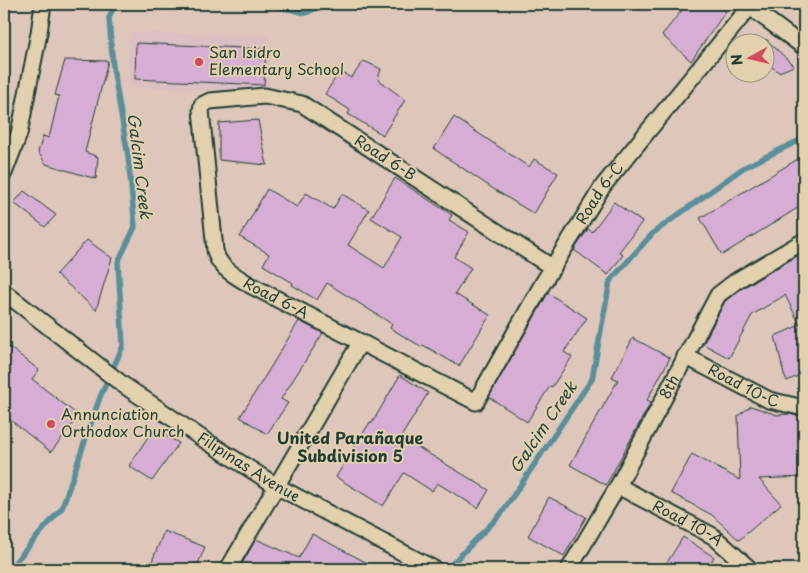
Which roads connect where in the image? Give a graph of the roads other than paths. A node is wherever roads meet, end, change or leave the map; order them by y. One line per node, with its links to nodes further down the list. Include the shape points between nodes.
1 (43, 4): 5 (street, via 19,134)
2 (749, 5): 3 (street); 7 (street, Road 6-C, via 603,186)
3 (804, 47)
4 (202, 105): 7 (street, Road 6-B, via 210,101 265,96 302,104); 9 (street, Road 6-A, via 218,260 250,285)
5 (4, 173)
6 (804, 241): 10 (street, 8th, via 718,295)
7 (553, 268): 11 (street, Road 6-C)
8 (4, 292): 14 (street, Filipinas Avenue, via 122,384)
9 (360, 342): 11 (street, Road 6-A); 14 (street)
10 (685, 356): 12 (street, Road 10-C, via 769,400); 13 (street, 8th)
11 (476, 402)
12 (804, 408)
13 (618, 486): 17 (street, 8th); 18 (street, Road 10-A, via 713,536)
14 (278, 487): 15 (street); 16 (street, Filipinas Avenue)
15 (228, 569)
16 (434, 569)
17 (569, 569)
18 (750, 569)

